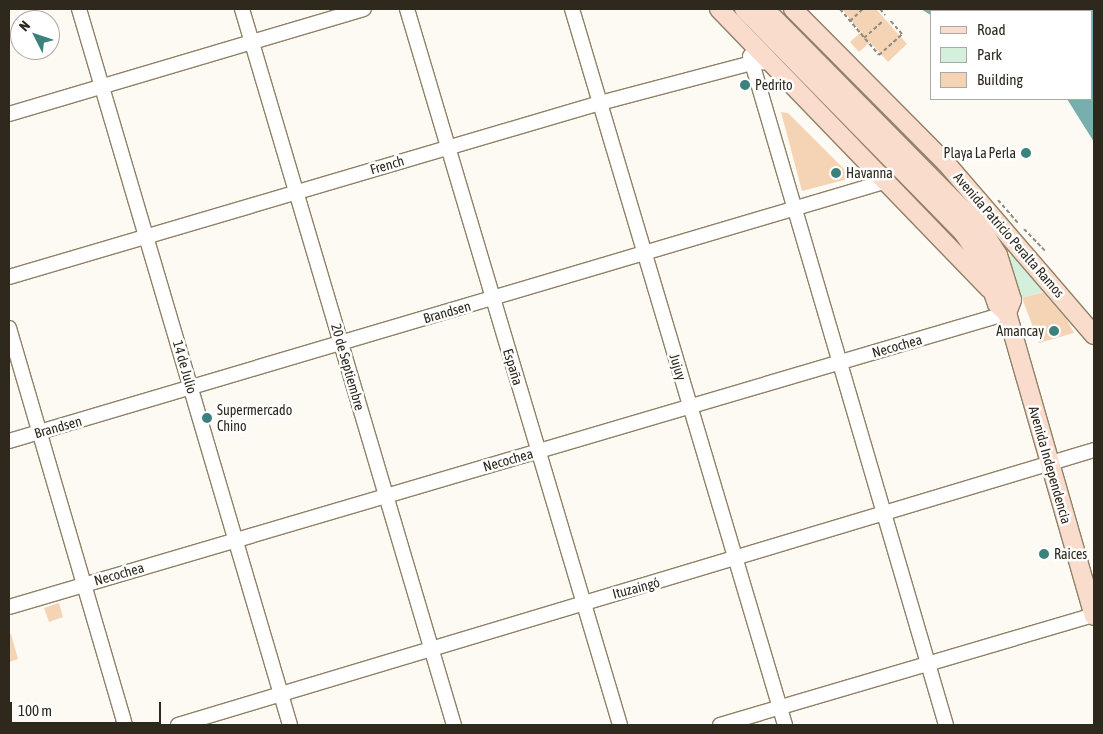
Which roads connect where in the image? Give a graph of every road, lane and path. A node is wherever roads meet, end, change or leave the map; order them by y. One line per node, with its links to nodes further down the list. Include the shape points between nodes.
1 (79, 9): 20 (street, 14 de Julio)
2 (242, 9): 18 (street, 20 de Septiembre)
3 (364, 9): 18 (street)
4 (407, 9): 24 (street, España)
5 (572, 9): 21 (street, Jujuy)
6 (719, 9): 19 (main road, via 747,40)
7 (744, 9): 38 (main road, via 964,234 977,252)
8 (766, 9): 23 (main road, Avenida Patricio Peralta Ramos)
9 (793, 9): 25 (main road, Avenida Patricio Peralta Ramos)
10 (840, 9): 15 (path)
11 (863, 9): 15 (path)
12 (880, 9): 13 (path)
13 (885, 15)
14 (890, 20): 17 (path, via 902,34 879,55)
15 (850, 21): 17 (path)
16 (882, 22): 17 (path)
17 (864, 38)
18 (253, 42): 20 (street); 27 (street, 20 de Septiembre)
19 (760, 63): 21 (street, French); 26 (main road); 29 (street)
20 (102, 87): 22 (street); 33 (street, 14 de Julio)
21 (600, 103): 24 (street, French); 35 (street, Jujuy)
22 (9, 114)
23 (892, 137): 25 (main road); 36 (main road, Avenida Patricio Peralta Ramos, via 981,228)
24 (448, 147): 27 (street, French); 39 (street, España)
25 (946, 163): 31 (main road, Avenida Patricio Peralta Ramos)
26 (884, 182): 29 (street, Brandsen); 38 (main road)
27 (297, 192): 33 (street, French); 43 (street, 20 de Septiembre)
28 (998, 200): 30 (path)
29 (794, 209): 35 (street, Brandsen); 44 (street)
30 (1018, 223)
31 (998, 224): 36 (main road); 42 (main road, Avenida Patricio Peralta Ramos)
32 (1024, 229): 34 (path)
33 (146, 236): 37 (street, French); 45 (street, 14 de Julio)
34 (1045, 251)
35 (645, 253): 39 (street, Brandsen); 46 (street, Jujuy)
36 (1003, 269): 40 (main road, Avenida Patricio Peralta Ramos, via 1012,300)
37 (9, 277)
38 (994, 294): 40 (main road)
39 (493, 298): 43 (street, Brandsen); 50 (street, España)
40 (1007, 313): 44 (street, Necochea); 51 (main road, Avenida Independencia)
41 (9, 328): 47 (street)
42 (1094, 335)
43 (341, 343): 45 (street, Brandsen); 52 (street, 20 de Septiembre)
44 (839, 363): 46 (street, Necochea); 53 (street)
45 (191, 388): 47 (street, Brandsen); 54 (street, 14 de Julio)
46 (690, 407): 50 (street, Necochea); 55 (street, Jujuy)
47 (39, 432): 48 (street, Brandsen); 56 (street)
48 (9, 441)
49 (1094, 450): 51 (street, Ituzaingó)
50 (538, 451): 52 (street, Necochea); 57 (street, España)
51 (1050, 464): 53 (street, Ituzaingó); 59 (main road, Avenida Independencia)
52 (386, 496): 54 (street, Necochea); 60 (street, 20 de Septiembre)
53 (885, 515): 55 (street, Ituzaingó); 61 (street)
54 (236, 540): 56 (street, Necochea); 62 (street, 14 de Julio)
55 (736, 561): 57 (street, Ituzaingó); 63 (street, Jujuy)
56 (84, 585): 58 (street, Necochea); 64 (street)
57 (582, 602): 60 (street, Ituzaingó); 68 (street, España)
58 (9, 607)
59 (1094, 615): 61 (street)
60 (432, 650): 62 (street, Ituzaingó); 67 (street, 20 de Septiembre)
61 (928, 663): 63 (street); 71 (street)
62 (282, 695): 65 (street, Ituzaingó); 66 (street, 14 de Julio)
63 (779, 707): 69 (street); 70 (street, Jujuy)
64 (125, 725)
65 (178, 725)
66 (290, 725)
67 (454, 725)
68 (620, 725)
69 (720, 725)
70 (784, 725)
71 (946, 725)

